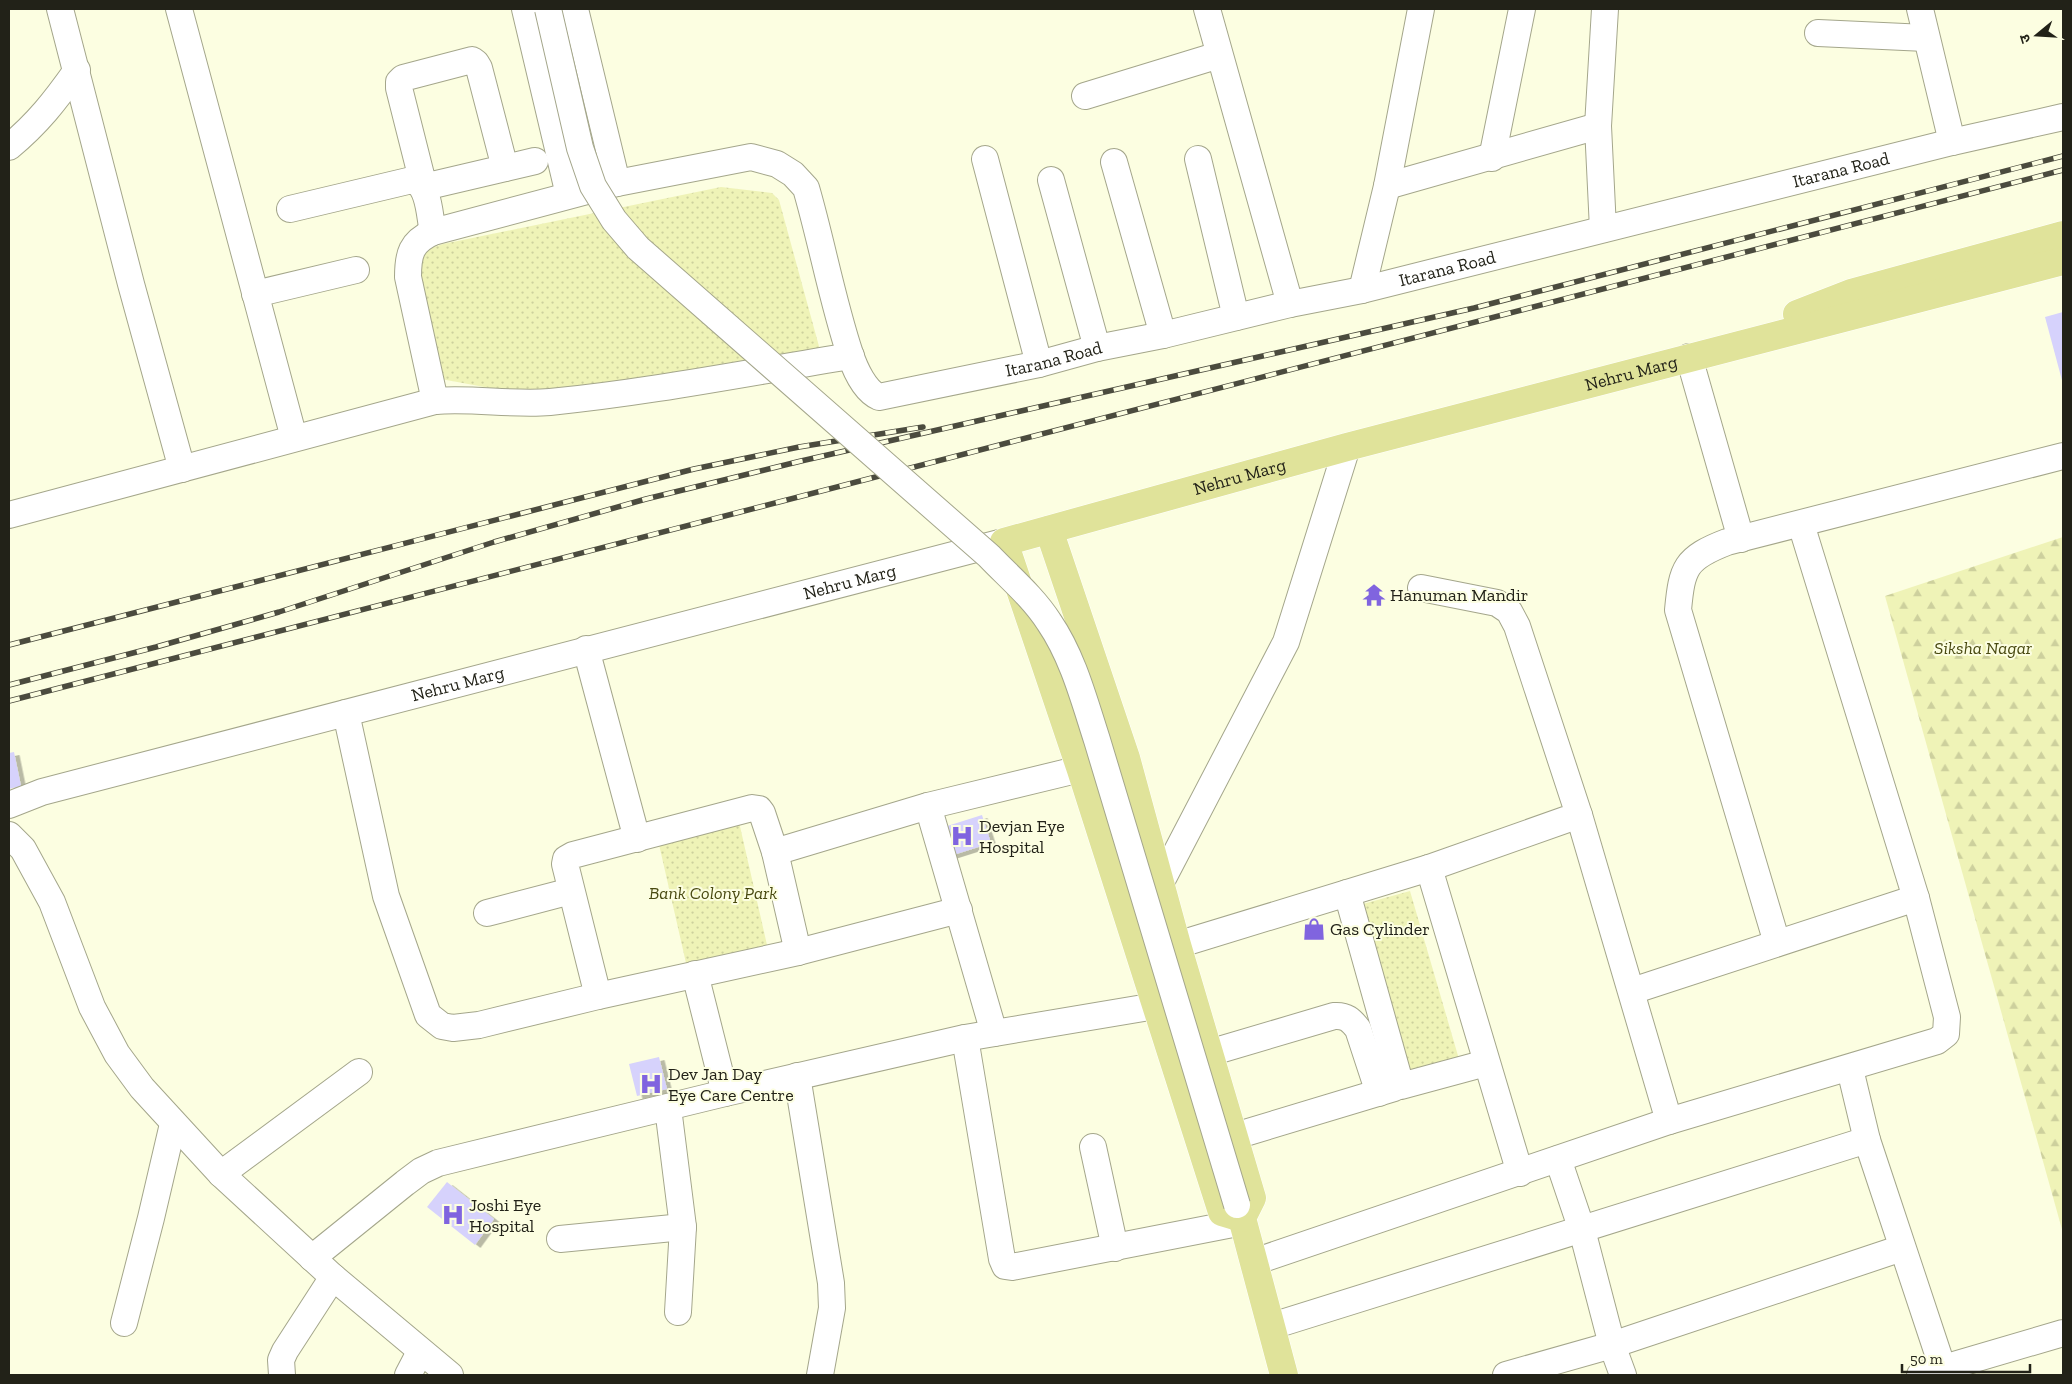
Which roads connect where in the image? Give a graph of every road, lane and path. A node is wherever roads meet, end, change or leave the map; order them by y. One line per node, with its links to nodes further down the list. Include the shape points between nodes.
1 (60, 9): 14 (street)
2 (179, 9): 38 (street)
3 (525, 9): 30 (street)
4 (548, 9): 100 (street, bridge, via 580,148 593,186 614,220 667,274 989,556 1032,599 1049,622 1076,675 1097,740)
5 (575, 9): 27 (street)
6 (1207, 9): 13 (street)
7 (1421, 9): 28 (street)
8 (1522, 9): 20 (street)
9 (1605, 9): 17 (street)
10 (1920, 9): 12 (street)
11 (1818, 33): 12 (street)
12 (1926, 38): 18 (street)
13 (1219, 55): 15 (street); 39 (street)
14 (77, 70): 19 (street, via 32,129); 50 (street)
15 (1085, 96)
16 (2063, 117): 18 (street, Itarana Road)
17 (1598, 126): 20 (street); 32 (street)
18 (1952, 142): 32 (street, Itarana Road)
19 (9, 147)
20 (1492, 158): 28 (street)
21 (985, 159): 45 (street)
22 (1198, 159): 40 (street)
23 (535, 161): 25 (street)
24 (1114, 162): 41 (street)
25 (505, 168): 29 (street); 29 (street, via 479,68 472,60 464,61 403,78 399,82)
26 (1050, 180): 42 (street)
27 (617, 183): 30 (street, Itarana Road); 43 (street, Itarana Road, via 752,157 778,164 793,174 806,188)
28 (1387, 186): 37 (street)
29 (424, 187): 31 (street, via 417,181 407,180); 33 (street)
30 (569, 195): 33 (street, Itarana Road)
31 (290, 209)
32 (1603, 229): 37 (street, Itarana Road)
33 (433, 232): 46 (street, via 420,238 414,247 408,258 408,277)
34 (2063, 235): 44 (main road, Nehru Marg, via 1851,293)
35 (2063, 261): 44 (main road, Nehru Marg)
36 (356, 270): 38 (street)
37 (1362, 290): 39 (street, Itarana Road)
38 (255, 294): 47 (street)
39 (1290, 304): 40 (street, Itarana Road)
40 (1236, 317): 41 (street, Itarana Road)
41 (1162, 335): 42 (street, Itarana Road)
42 (1097, 348): 45 (street, Itarana Road)
43 (851, 356): 45 (street, Itarana Road, via 867,389 879,397); 46 (street, via 626,393 547,402)
44 (1689, 357): 48 (main road, Nehru Marg); 54 (street)
45 (1039, 364)
46 (436, 400): 47 (street)
47 (294, 438): 50 (street)
48 (1348, 447): 53 (main road, Nehru Marg); 68 (street, via 1286,642)
49 (2063, 456): 52 (street)
50 (182, 469): 51 (street)
51 (9, 515)
52 (1801, 524): 54 (street); 71 (street)
53 (1049, 530): 55 (main road, Nehru Marg); 59 (main road)
54 (1741, 539): 74 (street, via 1708,549 1692,562 1684,572 1678,610)
55 (1004, 542): 57 (street, Nehru Marg); 60 (main road)
56 (1421, 588): 63 (street, via 1497,603 1509,611 1517,626)
57 (586, 649): 58 (street, Nehru Marg); 65 (street)
58 (346, 713): 61 (street, Nehru Marg, via 42,792); 79 (street, via 386,896 428,1015 442,1026 453,1028 479,1025)
59 (1126, 758): 60 (street); 68 (main road)
60 (1081, 770): 62 (street); 81 (main road)
61 (9, 805)
62 (928, 806): 66 (street); 72 (street)
63 (1578, 815): 67 (street); 78 (street)
64 (9, 835): 93 (street, via 23,849 52,902 92,1006 117,1054)
65 (638, 838): 66 (street, via 752,808 759,809); 69 (street, via 566,859)
66 (775, 852): 76 (street)
67 (1429, 868): 70 (street); 85 (street)
68 (1160, 882): 75 (main road)
69 (571, 891): 73 (street); 79 (street)
70 (1347, 893): 75 (street); 89 (street)
71 (1916, 898): 74 (street); 86 (street, via 1948,1017 1946,1034 1937,1041)
72 (959, 910): 76 (street); 82 (street)
73 (487, 913)
74 (1777, 943): 78 (street)
75 (1177, 945): 80 (main road)
76 (798, 952): 77 (street)
77 (695, 974): 79 (street); 90 (street)
78 (1632, 991): 92 (street)
79 (598, 996)
80 (1194, 999): 81 (street); 84 (main road)
81 (1156, 1007): 82 (street); 100 (main road, via 1222,1212)
82 (994, 1032): 83 (street)
83 (965, 1038): 88 (street); 104 (street, via 1005,1266)
84 (1209, 1053): 89 (street, via 1343,1016 1358,1029); 94 (main road)
85 (1486, 1063): 89 (street); 98 (street)
86 (1850, 1068): 92 (street); 95 (street)
87 (359, 1072): 99 (street)
88 (797, 1076): 90 (street); 119 (street, via 831,1283 832,1308)
89 (1390, 1089): 94 (street)
90 (725, 1093): 91 (street)
91 (668, 1108): 101 (street); 106 (street, via 438,1163 405,1183)
92 (1670, 1121): 97 (street)
93 (173, 1124): 99 (street); 110 (street)
94 (1234, 1136): 100 (main road, via 1252,1198)
95 (1867, 1140): 102 (street); 105 (street)
96 (1093, 1147): 104 (street)
97 (1558, 1159): 98 (street); 102 (street)
98 (1520, 1173): 107 (street)
99 (221, 1174): 106 (street)
100 (1240, 1215): 104 (street); 107 (main road)
101 (683, 1226): 103 (street); 109 (street)
102 (1582, 1230): 111 (street); 113 (street)
103 (560, 1239)
104 (1115, 1248)
105 (1902, 1248): 113 (street); 115 (street)
106 (312, 1258): 108 (street)
107 (1254, 1262): 111 (main road)
108 (333, 1277): 114 (street); 116 (street, via 285,1351 281,1360)
109 (678, 1312)
110 (124, 1323)
111 (1272, 1326): 120 (main road)
112 (2063, 1332): 115 (street)
113 (1612, 1345): 121 (street); 122 (street)
114 (420, 1352): 117 (street); 118 (street)
115 (1936, 1373)
116 (282, 1375)
117 (408, 1375)
118 (450, 1375)
119 (820, 1375)
120 (1284, 1375)
121 (1506, 1375)
122 (1623, 1375)

